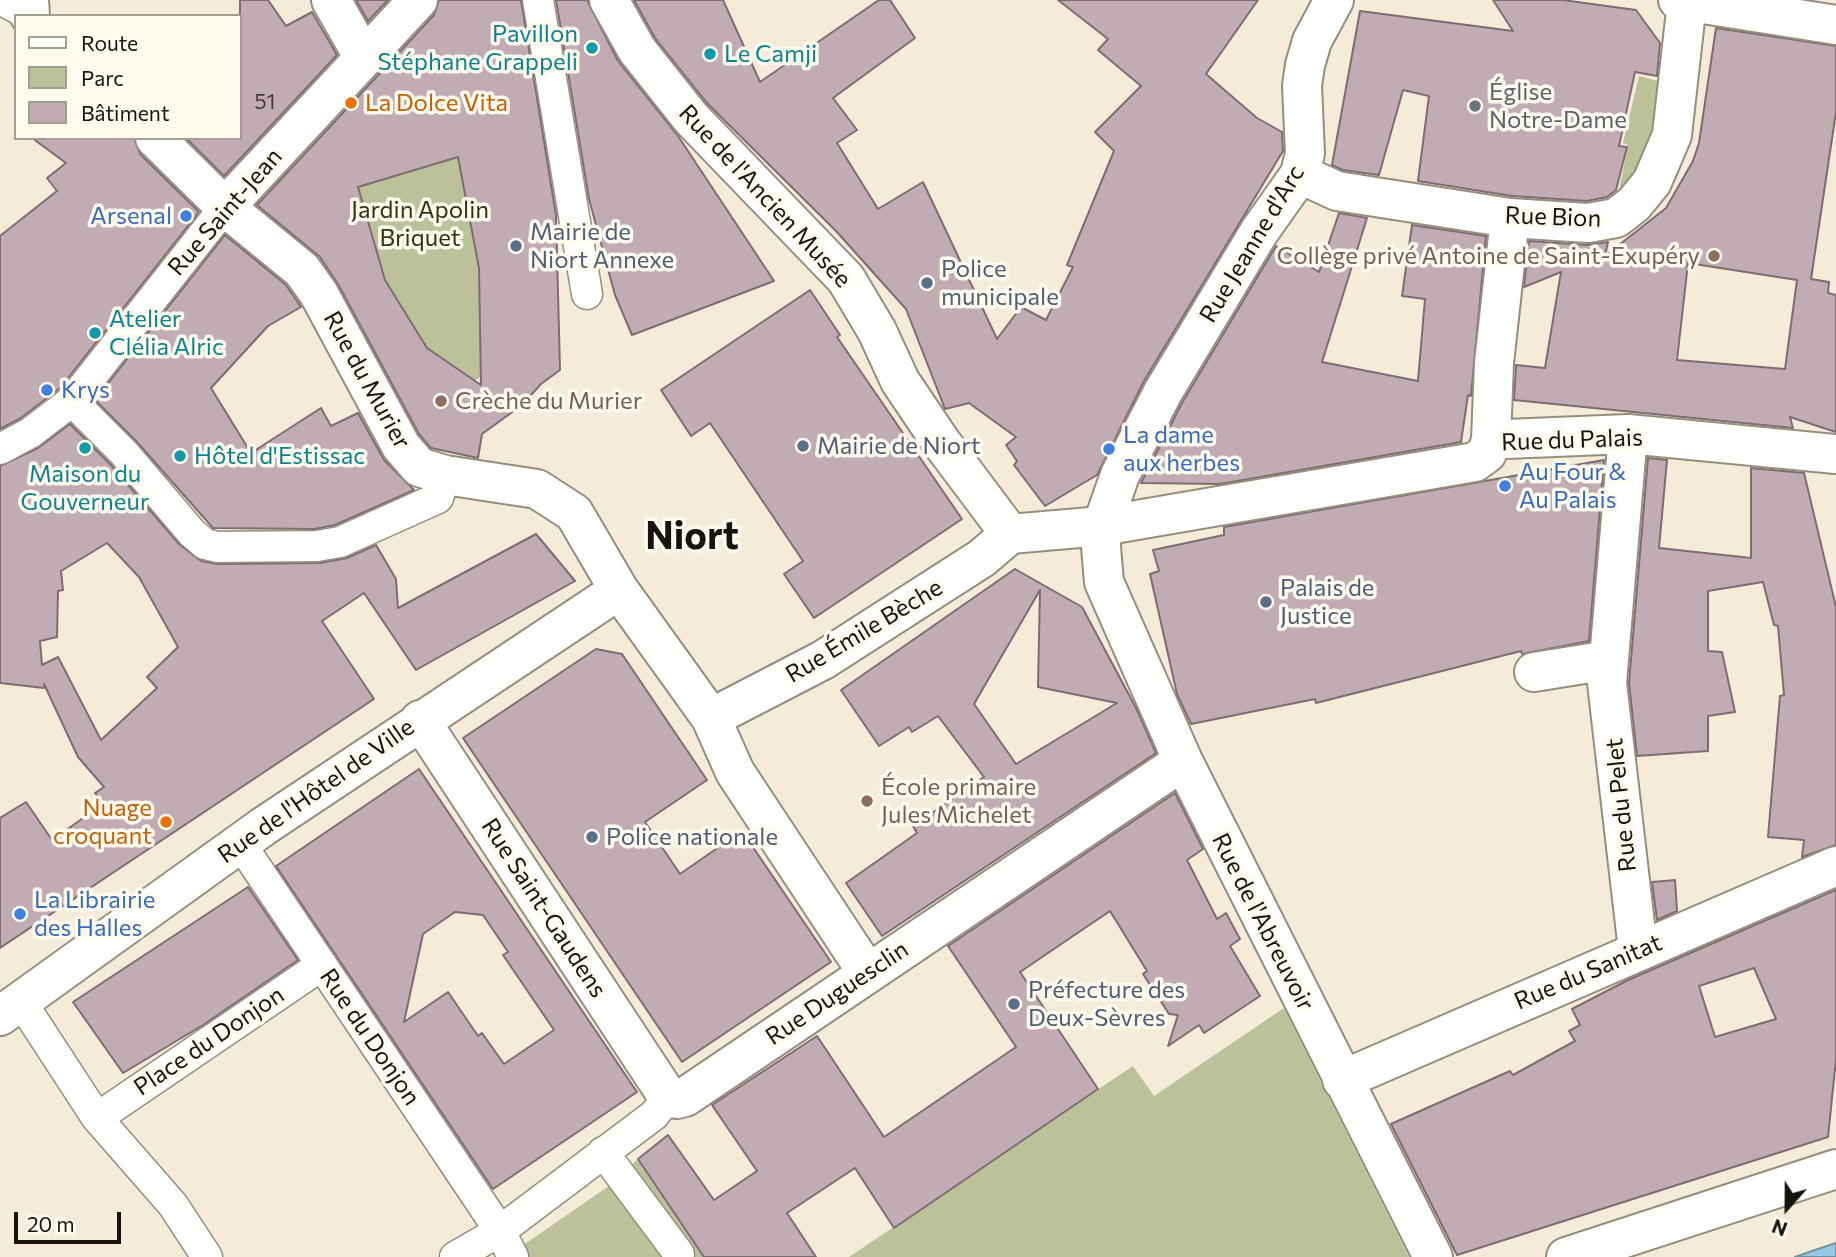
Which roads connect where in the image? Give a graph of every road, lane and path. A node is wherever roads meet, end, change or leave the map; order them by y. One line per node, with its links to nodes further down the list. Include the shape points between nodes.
1 (2, 0): 8 (street)
2 (331, 0): 10 (street)
3 (418, 0): 10 (street, Rue Saint-Jean)
4 (538, 0): 15 (street)
5 (609, 0): 23 (street, Rue de l'Ancien Musée, via 637,50 691,118 846,279 900,381)
6 (1334, 0): 12 (street, Rue Jeanne d'Arc, via 1305,65 1305,153)
7 (1683, 1): 9 (street); 14 (street, Rue Bion, via 1672,135 1662,165 1634,204 1616,218 1588,223)
8 (26, 14)
9 (1830, 15)
10 (364, 58): 13 (street, Rue Saint-Jean)
11 (158, 140): 13 (street, Rue du Murier)
12 (1300, 174): 14 (street, Rue Bion, via 1338,191); 22 (street, Rue Jeanne d'Arc, via 1259,232 1163,392 1120,475)
13 (225, 207): 16 (street, Rue Saint-Jean); 21 (street, Rue du Murier, via 302,270 401,446 419,467)
14 (1510, 218): 18 (street, via 1494,363)
15 (587, 294)
16 (72, 401): 19 (street, Rue Saint-Jean); 21 (street, via 192,533 216,547 340,542 438,498)
17 (1628, 434): 18 (street, Rue du Palais); 20 (street, Rue du Palais); 25 (street, Rue du Pelet)
18 (1491, 440): 22 (street, Rue du Palais, via 1487,453 1475,462)
19 (0, 449)
20 (1836, 454)
21 (445, 475): 24 (street, Rue du Murier, via 537,489 558,501 574,513)
22 (1102, 526): 23 (street, Rue du Palais); 29 (street, Rue de l'Abreuvoir, via 1104,582)
23 (1010, 534): 27 (street, Rue Émile Bèche, via 982,558 823,660)
24 (619, 590): 27 (street, Rue du Murier); 28 (street, Rue de l'Hôtel de Ville)
25 (1609, 660): 26 (street); 32 (street, Rue du Pelet, via 1607,683)
26 (1534, 672)
27 (710, 718): 34 (street, Rue du Murier, via 735,772)
28 (420, 720): 30 (street, Rue de l'Hôtel de Ville); 37 (street, Rue Saint-Gaudens)
29 (1183, 761): 34 (street, Rue Duguesclin); 36 (street, Rue de l'Abreuvoir)
30 (240, 843): 33 (street, Rue du Donjon); 35 (street, Rue de l'Hôtel de Ville)
31 (1836, 866): 32 (street, Rue du Sanitat)
32 (1638, 950): 36 (street, Rue du Sanitat)
33 (322, 965): 38 (street, Place du Donjon); 41 (street, Rue du Donjon)
34 (867, 972): 37 (street, Rue Duguesclin, via 685,1097)
35 (10, 1008): 38 (street)
36 (1342, 1080): 45 (street, Rue de l'Abreuvoir)
37 (668, 1097): 39 (street, Rue Duguesclin, via 654,1115)
38 (97, 1118): 43 (street, via 173,1205)
39 (603, 1152): 41 (street, Rue Duguesclin); 42 (street)
40 (1836, 1169): 46 (street)
41 (506, 1244): 44 (street)
42 (679, 1254)
43 (207, 1257)
44 (455, 1257)
45 (1433, 1257)
46 (1566, 1257)

